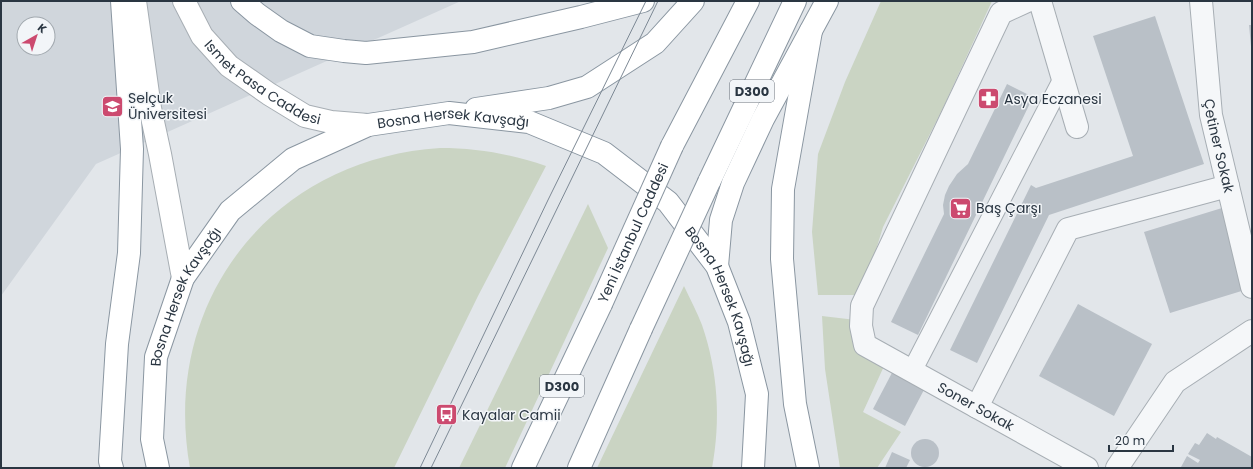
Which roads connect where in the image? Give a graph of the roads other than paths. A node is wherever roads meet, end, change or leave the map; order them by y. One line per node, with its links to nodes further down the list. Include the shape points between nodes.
1 (122, 1): 26 (main road, via 132,149 130,253 117,344 110,461)
2 (135, 1): 21 (main road, via 150,108)
3 (184, 1): 17 (main road, Ismet Pasa Caddesi, via 202,36 229,66 269,94 305,116 331,122)
4 (242, 1): 5 (main road, via 281,31 310,46 366,53 473,42)
5 (643, 1)
6 (693, 1): 16 (main road, via 655,43 587,87 549,98)
7 (748, 1): 28 (main road, Yeni İstanbul Caddesi / D300, bridge, via 672,146)
8 (795, 1): 29 (main road, D300, bridge, via 641,329)
9 (827, 1): 14 (main road)
10 (1027, 1): 13 (street)
11 (1040, 1): 15 (street)
12 (1201, 1): 19 (street, Çetiner Sokak, via 1211,116)
13 (1003, 7): 24 (street, Soner Sokak, via 862,306 861,326 865,344)
14 (811, 31): 20 (main road, via 763,119 734,183 721,220); 31 (main road, via 783,189 782,258 795,404)
15 (1063, 78): 18 (street); 24 (street)
16 (449, 113): 17 (main road, Bosna Hersek Kavşağı); 20 (main road, Bosna Hersek Kavşağı, via 529,122 604,153 668,202)
17 (368, 125): 21 (main road, Bosna Hersek Kavşağı, via 293,159 259,187 230,211)
18 (1077, 127)
19 (1228, 186): 22 (street, Çetiner Sokak); 25 (street, via 1068,229)
20 (718, 266): 30 (main road, Bosna Hersek Kavşağı, via 739,322 757,394)
21 (183, 278): 27 (main road, Bosna Hersek Kavşağı, via 156,357 152,439)
22 (1252, 287)
23 (1252, 330): 33 (street, via 1175,382)
24 (912, 370): 25 (street, Soner Sokak)
25 (977, 407): 32 (street, Soner Sokak)
26 (112, 468)
27 (158, 468)
28 (523, 468)
29 (579, 468)
30 (753, 468)
31 (808, 468)
32 (1087, 468)
33 (1117, 468)

